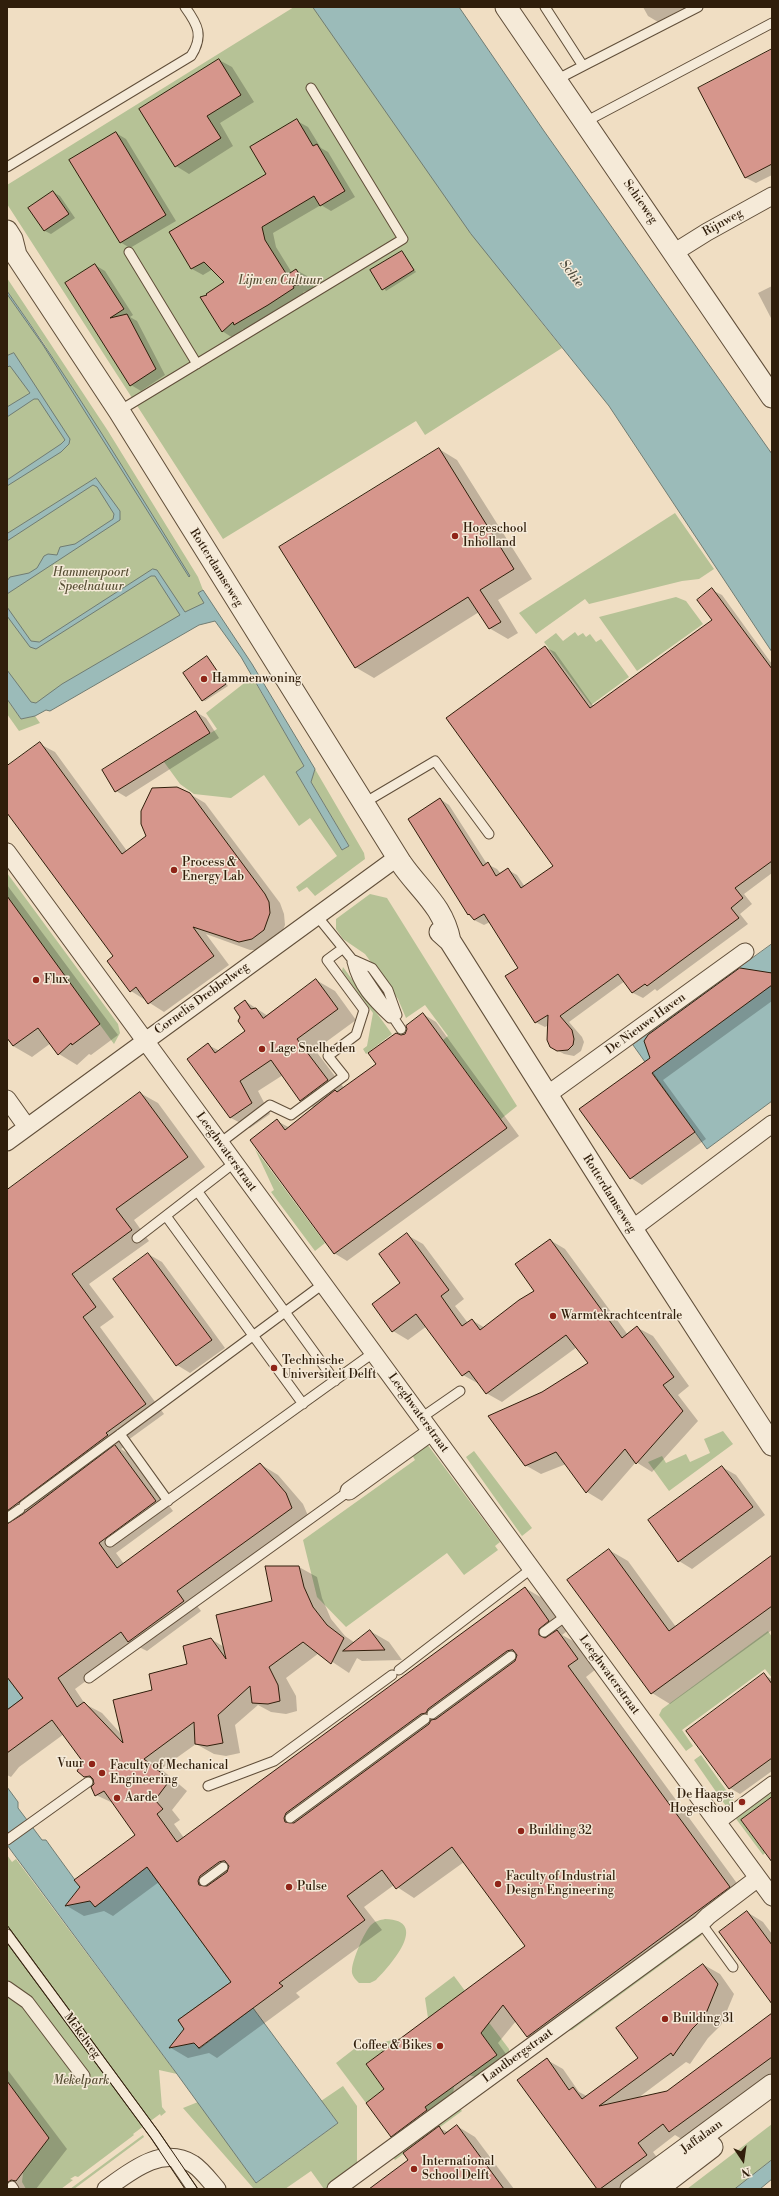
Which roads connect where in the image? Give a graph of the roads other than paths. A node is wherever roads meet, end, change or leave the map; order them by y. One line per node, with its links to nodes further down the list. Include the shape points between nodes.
1 (185, 7): 10 (lane, via 198,29 197,46 191,56)
2 (506, 7): 7 (street, Schieweg)
3 (545, 7): 6 (lane)
4 (698, 7): 6 (lane)
5 (772, 23): 9 (lane)
6 (583, 66): 7 (lane)
7 (556, 80): 9 (street, Schieweg)
8 (311, 88): 16 (lane, via 403,239)
9 (585, 122): 15 (street, Schieweg)
10 (7, 166)
11 (772, 196): 15 (street, Rijnweg)
12 (7, 231): 13 (street, Rotterdamseweg, via 12,239)
13 (12, 252): 18 (street, Rotterdamseweg)
14 (129, 252): 16 (lane)
15 (675, 252): 17 (street, Schieweg)
16 (197, 364): 18 (lane)
17 (772, 397)
18 (119, 411): 19 (street, Rotterdamseweg)
19 (364, 803): 20 (lane, via 435,761); 22 (street, Rotterdamseweg)
20 (489, 834)
21 (7, 852): 27 (street, Leeghwaterstraat)
22 (398, 857): 23 (street, Cornelis Drebbelweg); 28 (street, Rotterdamseweg, via 414,882 429,895 447,924 450,941)
23 (317, 916): 24 (lane); 27 (street, Cornelis Drebbelweg)
24 (342, 949): 26 (lane); 33 (lane, via 327,960 364,1010 356,1035 328,1056 344,1076 291,1115 270,1105)
25 (745, 952): 28 (street, De Nieuwe Haven)
26 (401, 1029)
27 (145, 1041): 31 (street, Cornelis Drebbelweg); 33 (street, Leeghwaterstraat)
28 (547, 1095): 37 (street, Rotterdamseweg)
29 (7, 1099): 31 (street)
30 (772, 1124): 37 (street)
31 (27, 1127): 32 (street, Cornelis Drebbelweg)
32 (7, 1142)
33 (220, 1142): 34 (street, Leeghwaterstraat)
34 (234, 1163): 35 (lane); 39 (street, Leeghwaterstraat)
35 (198, 1192): 36 (lane); 40 (lane)
36 (166, 1216): 38 (lane); 41 (lane)
37 (632, 1229): 48 (street, Rotterdamseweg)
38 (137, 1238)
39 (323, 1284): 40 (lane); 42 (street, Leeghwaterstraat)
40 (284, 1312): 41 (lane); 43 (lane)
41 (253, 1335): 45 (lane); 47 (lane)
42 (373, 1353): 43 (lane); 46 (street, Leeghwaterstraat)
43 (335, 1381): 45 (lane)
44 (460, 1391): 46 (lane)
45 (303, 1404): 50 (lane)
46 (426, 1425): 49 (street); 53 (street, Leeghwaterstraat)
47 (120, 1434): 50 (lane); 51 (lane)
48 (772, 1445)
49 (349, 1491): 57 (lane)
50 (168, 1500): 52 (lane)
51 (7, 1518)
52 (110, 1542)
53 (532, 1569): 54 (street, Leeghwaterstraat); 60 (lane, via 274,1761)
54 (566, 1616): 55 (lane); 62 (street, Leeghwaterstraat)
55 (544, 1632)
56 (511, 1656): 61 (lane)
57 (89, 1678)
58 (88, 1782): 63 (lane)
59 (772, 1782): 62 (street)
60 (208, 1786)
61 (290, 1818)
62 (718, 1823): 65 (street, Leeghwaterstraat)
63 (7, 1840)
64 (223, 1867): 66 (lane)
65 (758, 1878): 67 (street, Leeghwaterstraat); 68 (street, Landbergstraat)
66 (204, 1882)
67 (772, 1897)
68 (701, 1923): 70 (lane); 79 (street, Landbergstraat, via 520,2048 379,2153)
69 (7, 1934): 75 (lane, Mekelweg)
70 (733, 1967)
71 (7, 1988): 72 (street, via 27,2002)
72 (83, 2076)
73 (772, 2085): 80 (street, Jaffalaan)
74 (772, 2101): 81 (street, Jaffalaan)
75 (170, 2158): 76 (street, via 144,2163); 77 (lane, Mekelweg); 78 (street, via 195,2165)
76 (106, 2189)
77 (192, 2189)
78 (217, 2189)
79 (336, 2189)
80 (631, 2189)
81 (657, 2189)

